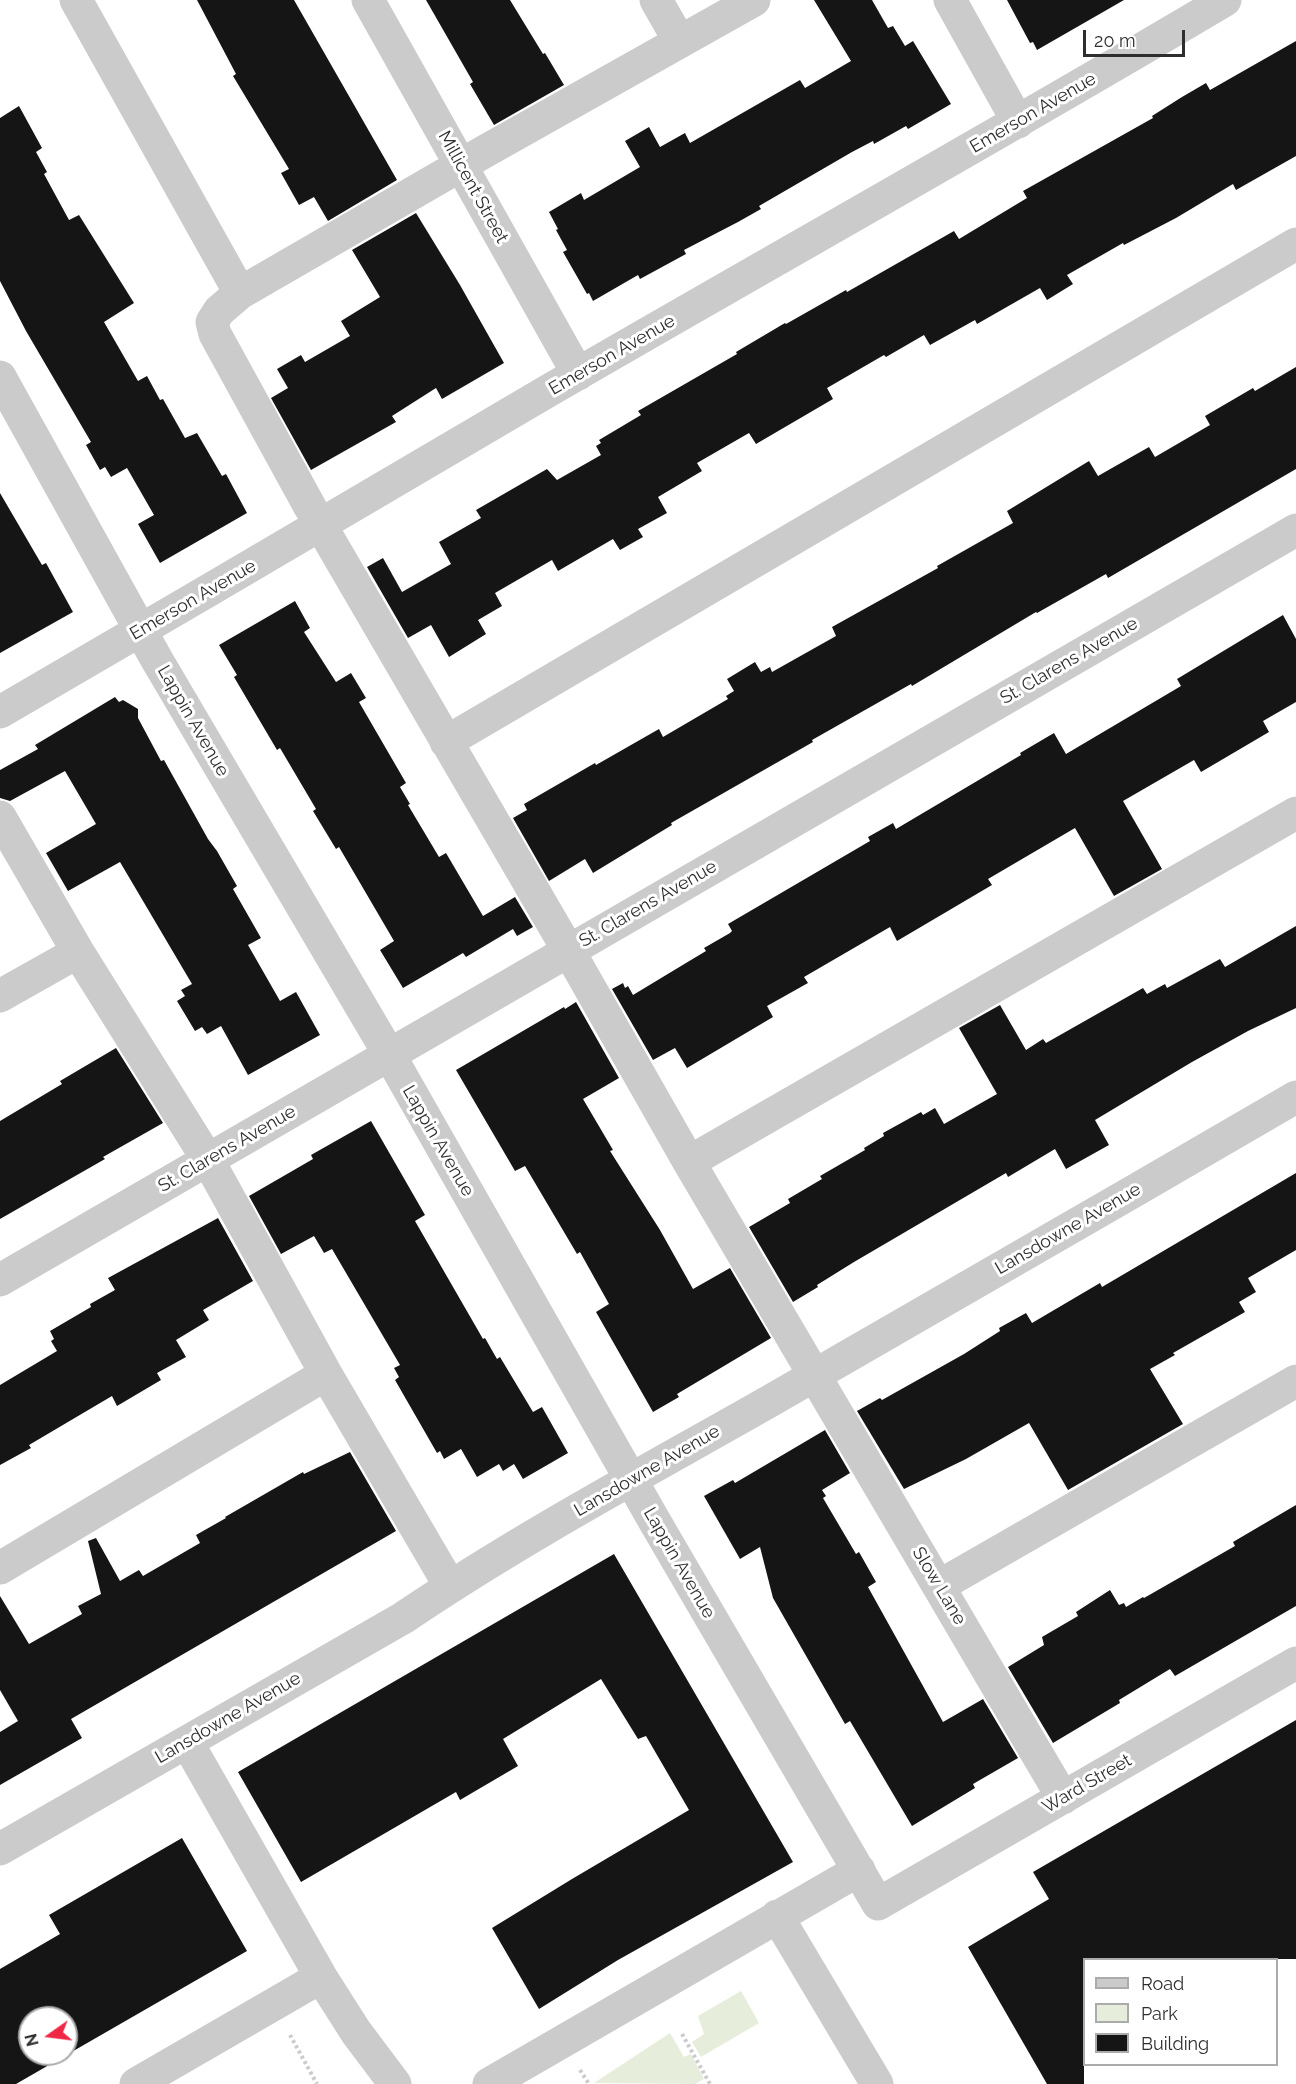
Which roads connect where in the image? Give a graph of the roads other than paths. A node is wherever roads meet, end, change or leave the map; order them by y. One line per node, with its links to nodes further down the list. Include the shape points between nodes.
1 (76, 0): 11 (street)
2 (368, 0): 9 (street, Millicent Street)
3 (656, 0): 7 (street)
4 (754, 0): 7 (street)
5 (950, 0): 8 (street)
6 (1225, 0): 8 (street, Emerson Avenue)
7 (680, 42): 9 (street)
8 (1018, 122): 12 (street, Emerson Avenue)
9 (461, 166): 11 (street); 12 (street, Millicent Street)
10 (1296, 244): 18 (street)
11 (240, 293): 14 (street, Slow Lane, via 212,322 214,334)
12 (578, 374): 14 (street, Emerson Avenue)
13 (0, 377): 16 (street, Lappin Avenue)
14 (321, 525): 16 (street, Emerson Avenue); 18 (street, Slow Lane)
15 (1296, 530): 21 (street, St. Clarens Avenue)
16 (141, 630): 17 (street, Emerson Avenue); 24 (street, Lappin Avenue)
17 (0, 712)
18 (446, 742): 21 (street, Slow Lane)
19 (1296, 813): 27 (street)
20 (0, 817): 22 (street)
21 (568, 950): 24 (street, St. Clarens Avenue); 27 (street, Slow Lane)
22 (78, 952): 23 (street); 26 (street)
23 (0, 996)
24 (389, 1054): 26 (street, St. Clarens Avenue); 32 (street, Lappin Avenue)
25 (1296, 1097): 30 (street, Lansdowne Avenue)
26 (208, 1160): 28 (street, St. Clarens Avenue); 29 (street)
27 (689, 1162): 30 (street, Slow Lane)
28 (0, 1280)
29 (326, 1374): 33 (street); 34 (street)
30 (815, 1375): 32 (street, Lansdowne Avenue); 35 (street, Slow Lane)
31 (1296, 1381): 35 (street)
32 (631, 1479): 34 (street, Lansdowne Avenue); 40 (street, Lappin Avenue)
33 (0, 1568)
34 (450, 1586): 37 (street, Lansdowne Avenue, via 403,1618)
35 (939, 1586): 38 (street, Slow Lane)
36 (1296, 1663): 38 (street, Ward Street)
37 (187, 1742): 39 (street, Lansdowne Avenue); 43 (street)
38 (1063, 1798): 41 (street, Ward Street)
39 (0, 1849)
40 (859, 1870): 41 (street, Lappin Avenue); 42 (street)
41 (878, 1904)
42 (777, 1916): 46 (street); 47 (street)
43 (321, 1977): 44 (street); 45 (street)
44 (136, 2084)
45 (395, 2084)
46 (489, 2084)
47 (877, 2084)

